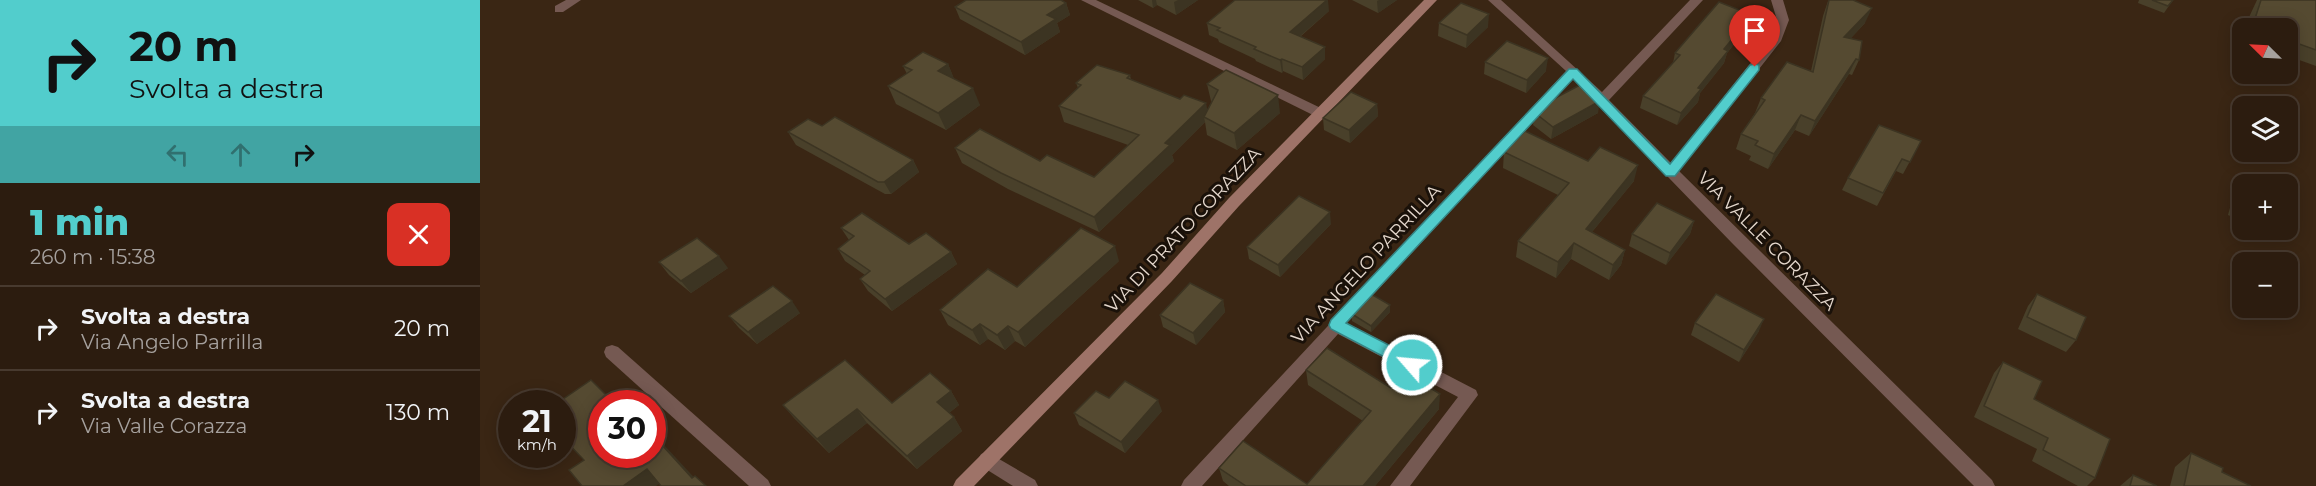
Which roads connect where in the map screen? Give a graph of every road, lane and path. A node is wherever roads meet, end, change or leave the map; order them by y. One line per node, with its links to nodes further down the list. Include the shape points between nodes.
1 (575, 0): 7 (street)
2 (1087, 0): 10 (street)
3 (1431, 0): 10 (street, VIA DI PRATO CORAZZA)
4 (1494, 0): 8 (street, VIA VALLE CORAZZA)
5 (1696, 0): 9 (street)
6 (1777, 0): 11 (street, via 1783,20 1775,41)
7 (559, 9)
8 (1573, 72): 9 (street, VIA VALLE CORAZZA); 12 (street, VIA ANGELO PARRILLA)
9 (1601, 101): 11 (street, VIA VALLE CORAZZA)
10 (1322, 114): 14 (street, VIA DI PRATO CORAZZA)
11 (1671, 172): 20 (street, VIA VALLE CORAZZA)
12 (1336, 325): 18 (street, VIA ANGELO PARRILLA); 19 (street, via 1470,395)
13 (612, 352): 15 (street)
14 (987, 460): 16 (street, VIA DI PRATO CORAZZA); 17 (street)
15 (762, 486)
16 (962, 486)
17 (1029, 486)
18 (1190, 486)
19 (1399, 486)
20 (1986, 486)

